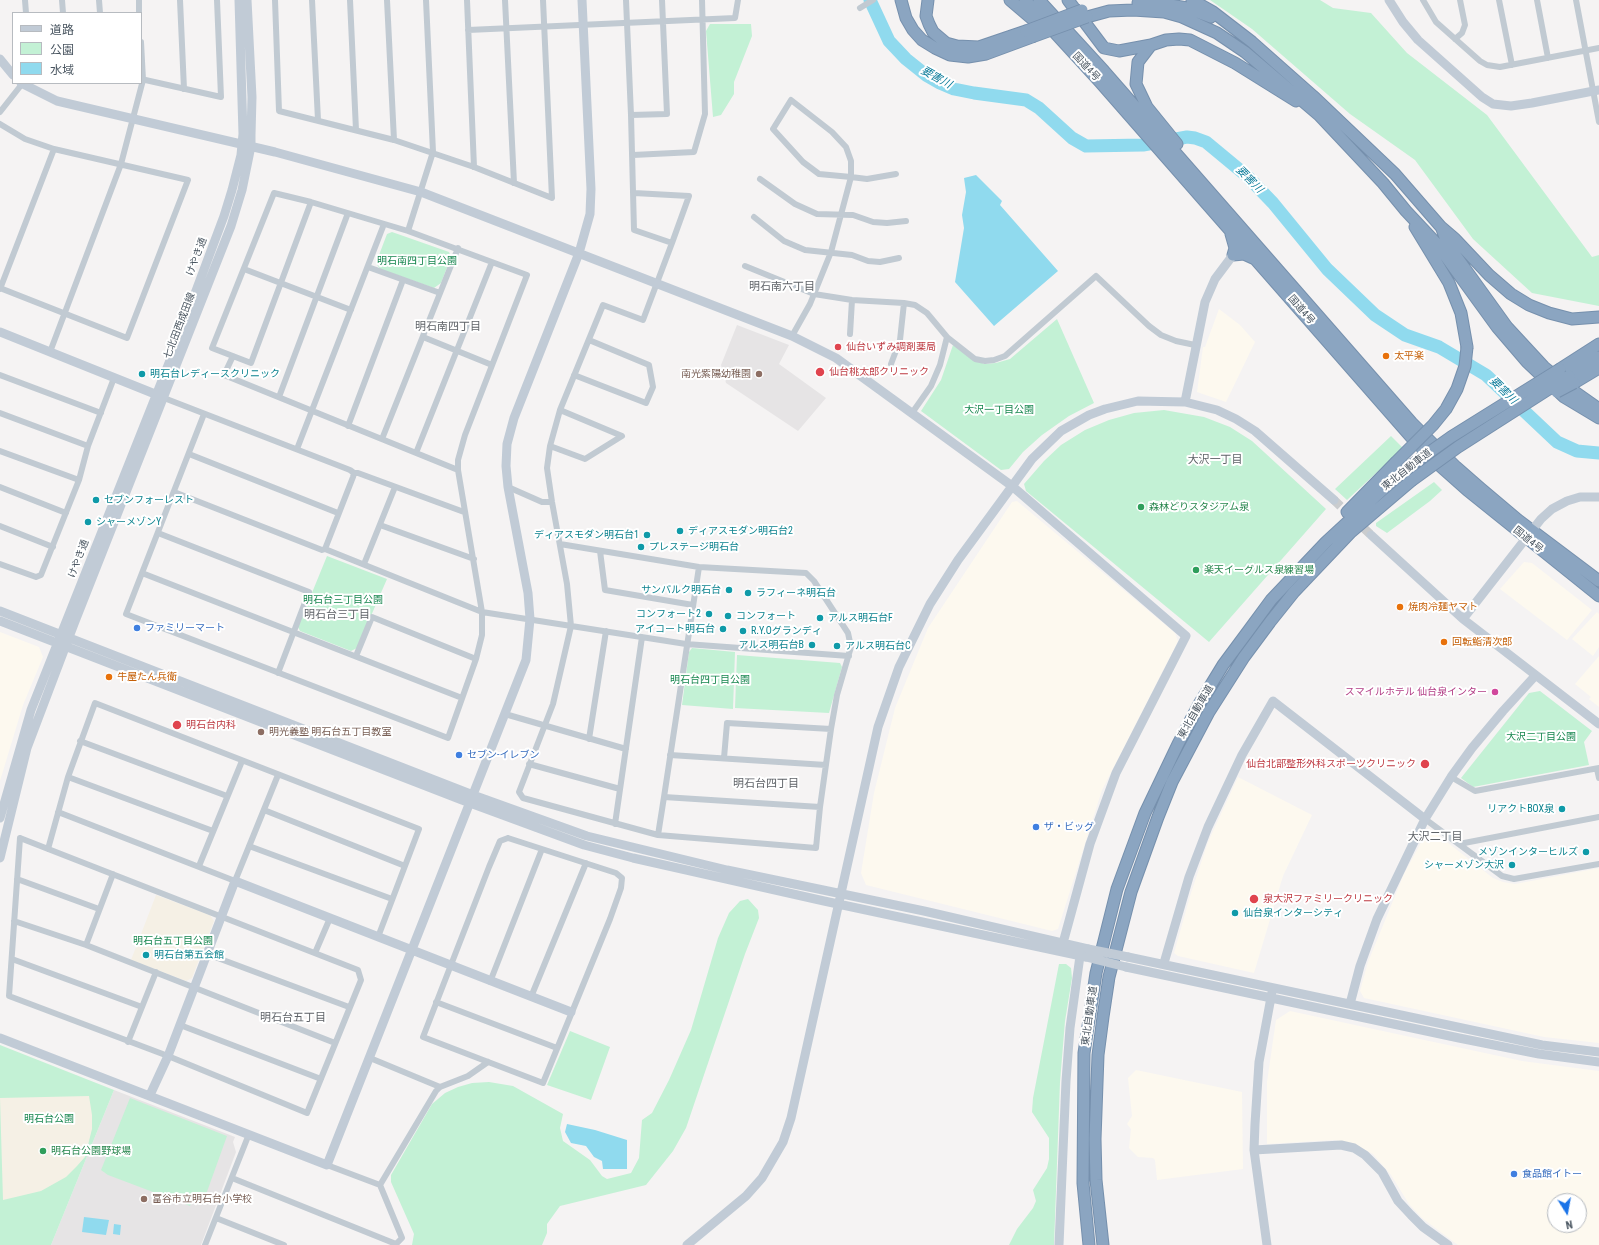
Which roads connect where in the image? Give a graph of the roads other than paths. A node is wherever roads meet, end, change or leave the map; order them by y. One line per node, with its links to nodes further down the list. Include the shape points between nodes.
1 (25, 0): 37 (street)
2 (62, 0): 38 (street)
3 (99, 0): 39 (street)
4 (139, 0): 40 (street)
5 (180, 0): 63 (street)
6 (217, 0): 63 (street, via 221,97)
7 (239, 0): 75 (street, けやき通)
8 (247, 0): 75 (street, via 252,97)
9 (275, 0): 69 (street, via 279,111)
10 (312, 0): 69 (street)
11 (350, 0): 72 (street)
12 (388, 0): 74 (street)
13 (426, 0): 77 (street)
14 (467, 0): 48 (street)
15 (505, 0): 47 (street)
16 (543, 0): 46 (street)
17 (582, 0): 45 (street)
18 (626, 0): 44 (street)
19 (662, 0): 43 (street)
20 (702, 0): 42 (street)
21 (738, 0): 42 (street, via 735,18)
22 (873, 0): 36 (street)
23 (901, 0): 49 (highway, via 906,18 913,30 922,40 950,55 968,57 986,54)
24 (928, 0): 49 (highway, via 926,16 929,24 946,43 979,47)
25 (1010, 0): 60 (highway)
26 (1025, 0): 60 (highway, 国道4号)
27 (1039, 0): 73 (highway, 国道4号)
28 (1068, 0): 52 (highway, via 1104,48 1119,51)
29 (1192, 0): 51 (highway, via 1213,12)
30 (1388, 0): 64 (street, via 1418,40 1493,104 1511,106)
31 (1424, 0): 50 (street, via 1436,22)
32 (1460, 0): 50 (street, via 1465,25 1462,34)
33 (1499, 0): 57 (street)
34 (1537, 0): 55 (street)
35 (1576, 0): 54 (street)
36 (862, 7)
37 (26, 12)
38 (63, 12)
39 (100, 12)
40 (139, 12)
41 (1085, 14): 49 (highway, bridge); 51 (highway, via 1132,3 1165,4 1207,16); 67 (highway, via 1133,10 1164,12 1182,17 1217,33 1245,52)
42 (703, 20): 43 (street); 78 (street, via 705,114 694,152)
43 (663, 21): 44 (street); 66 (street, via 667,114)
44 (627, 23): 45 (street); 66 (street)
45 (583, 25): 46 (street); 100 (street, via 591,189 590,214)
46 (544, 26): 47 (street); 84 (street, via 552,198)
47 (507, 28): 48 (street); 84 (street)
48 (468, 30): 80 (street)
49 (1029, 34)
50 (1455, 40): 57 (street, via 1480,62 1500,67)
51 (1252, 42): 94 (highway, via 1367,146)
52 (1151, 45): 67 (highway, via 1166,40 1190,40 1235,63); 73 (highway, via 1138,62 1136,84)
53 (1599, 48): 54 (street)
54 (1586, 50): 55 (street); 64 (street)
55 (1548, 58): 57 (street)
56 (0, 59): 58 (street)
57 (1512, 65)
58 (12, 74)
59 (142, 79): 63 (street)
60 (1100, 82): 73 (highway, 国道4号)
61 (22, 84): 65 (street); 68 (street, via 58,101)
62 (141, 84): 68 (street)
63 (184, 88)
64 (1596, 90): 70 (street)
65 (0, 112)
66 (631, 115): 78 (street)
67 (1319, 115): 88 (highway)
68 (133, 120): 75 (street); 79 (street)
69 (318, 120): 72 (street)
70 (1599, 122)
71 (0, 124): 76 (street, via 25,139)
72 (356, 130): 74 (street)
73 (1158, 134): 95 (highway, 国道4号, via 1161,152); 176 (highway, 国道4号, via 1176,149 1412,423)
74 (394, 140): 77 (street)
75 (247, 145): 85 (street); 139 (street, けやき通)
76 (54, 149): 79 (street); 111 (street)
77 (433, 152): 80 (street); 85 (street)
78 (633, 155): 86 (street)
79 (121, 164): 118 (street); 118 (street, via 188,180 127,338)
80 (474, 167): 84 (street)
81 (896, 174): 82 (street, via 867,179)
82 (851, 177): 82 (street, via 851,160 846,147 832,132 791,100 773,129 803,162 819,174); 90 (street)
83 (760, 179): 90 (street, via 795,204 817,214)
84 (514, 183)
85 (421, 192): 96 (street); 100 (street)
86 (634, 193): 97 (street, via 634,230); 97 (street, via 689,196)
87 (311, 202): 89 (street); 107 (street, via 274,193); 109 (street)
88 (1406, 211): 149 (highway, via 1436,243 1497,327 1527,362 1564,397); 158 (highway, bridge, via 1449,283 1461,313 1466,347 1465,366 1446,409)
89 (348, 213): 93 (street); 114 (street)
90 (842, 214): 92 (street, via 854,215 873,222); 99 (street)
91 (754, 217): 99 (street, via 784,241 805,250)
92 (906, 221)
93 (384, 224): 96 (street); 106 (street)
94 (1441, 227): 119 (highway, via 1489,275 1529,305 1572,319); 142 (highway, via 1448,245 1507,327 1544,368)
95 (1228, 228): 101 (highway, via 1234,240); 103 (highway, 国道4号)
96 (408, 231): 98 (street)
97 (672, 243): 110 (street)
98 (458, 248): 104 (street); 112 (street)
99 (831, 252): 102 (street, via 874,262); 113 (street)
100 (579, 253): 110 (street); 165 (street, via 514,418 507,444)
101 (1233, 255): 103 (highway, via 1244,254); 127 (street, via 1216,279 1205,302)
102 (899, 258)
103 (1257, 260): 176 (highway, 国道4号, via 1411,437 1440,466)
104 (492, 262): 128 (street); 133 (street, via 527,275)
105 (745, 266): 113 (street)
106 (368, 267): 108 (street); 117 (street)
107 (244, 269): 109 (street); 130 (street, via 212,348)
108 (403, 280): 112 (street); 150 (street)
109 (281, 283): 114 (street); 130 (street, via 251,362)
110 (656, 283): 122 (street); 125 (street, via 643,320 603,305)
111 (0, 288): 118 (street)
112 (440, 293): 123 (street)
113 (814, 294): 115 (street); 122 (street)
114 (317, 297): 117 (street); 140 (street)
115 (852, 300): 116 (street); 121 (street)
116 (904, 303): 124 (street, via 915,305 928,313); 132 (street, via 900,340)
117 (350, 310): 144 (street)
118 (64, 314): 129 (street)
119 (1599, 317)
120 (0, 332): 129 (street)
121 (850, 334)
122 (792, 336): 147 (street, via 836,358)
123 (423, 337): 128 (street); 151 (street)
124 (947, 337): 127 (street, via 975,359 994,360 1005,356 1096,276 1148,326 1161,335); 147 (street, via 940,365 931,386)
125 (589, 340): 136 (street); 136 (street, via 649,365 653,388 646,403)
126 (1599, 344): 158 (highway, 東北自動車道, bridge)
127 (1195, 345): 141 (street)
128 (457, 351): 133 (street); 156 (street)
129 (50, 352): 137 (street)
130 (233, 356): 140 (street, via 224,375)
131 (1599, 357): 138 (highway)
132 (891, 364)
133 (492, 365): 159 (street, via 465,435)
134 (1599, 368): 138 (highway)
135 (0, 374): 146 (street)
136 (574, 375): 143 (street)
137 (114, 378): 139 (street); 146 (street)
138 (1572, 380): 302 (highway, 東北自動車道, bridge, via 1510,414 1458,447 1411,481 1351,532 1294,592 1270,622 1209,712 1176,775 1158,817 1131,892 1109,977 1098,1055 1095,1139 1096,1180)
139 (160, 396): 148 (street); 199 (street)
140 (279, 397): 144 (street)
141 (1185, 402): 162 (street, via 1138,401 1089,415 1061,431 1046,444); 168 (street, via 1217,410 1255,431)
142 (1599, 409)
143 (560, 410): 153 (street); 153 (street, via 622,436 585,459)
144 (312, 411): 150 (street); 154 (street)
145 (0, 412): 152 (street)
146 (101, 413): 152 (street)
147 (912, 413): 162 (street)
148 (204, 414): 154 (street); 157 (street)
149 (1599, 418)
150 (348, 426): 151 (street)
151 (382, 439): 156 (street)
152 (88, 446): 161 (street)
153 (550, 446): 169 (street, via 547,468)
154 (297, 449): 160 (street)
155 (0, 451): 161 (street)
156 (416, 453): 159 (street)
157 (189, 454): 166 (street); 172 (street)
158 (1399, 467): 301 (highway, 東北自動車道, via 1272,600 1223,665 1178,744 1145,813 1117,889 1096,974 1084,1053 1083,1183)
159 (458, 470): 170 (street)
160 (354, 473): 164 (street); 172 (street)
161 (79, 480): 171 (street)
162 (1012, 486): 249 (street, via 958,560 930,604 899,667 878,727); 257 (street, via 1186,636 1116,773 1090,844)
163 (0, 487): 171 (street)
164 (395, 487): 170 (street); 173 (street)
165 (508, 487): 169 (street, via 542,502); 192 (street, via 528,593)
166 (174, 492): 175 (street); 180 (street)
167 (1599, 497): 176 (street, via 1580,497 1567,501 1552,509)
168 (1334, 500)
169 (552, 502): 178 (street)
170 (464, 512): 182 (street)
171 (66, 513): 179 (street)
172 (338, 513): 180 (street)
173 (380, 525): 182 (street); 184 (street)
174 (0, 526): 179 (street)
175 (158, 533): 186 (street); 197 (street, via 309,592)
176 (1529, 534): 187 (highway, 国道4号); 188 (highway, 国道4号); 193 (street)
177 (1371, 535): 193 (street)
178 (560, 544): 181 (street); 195 (street)
179 (53, 547): 183 (street, via 42,575 36,577)
180 (325, 549): 184 (street)
181 (600, 551): 185 (street); 189 (street, via 605,590)
182 (474, 559): 191 (street)
183 (0, 564)
184 (364, 564): 191 (street)
185 (699, 567): 189 (street); 202 (street, via 806,572 848,633)
186 (142, 573): 197 (street); 204 (street, via 126,614)
187 (1599, 581)
188 (1599, 596)
189 (693, 605): 200 (street)
190 (0, 611): 199 (street)
191 (482, 612): 192 (street); 203 (street, via 482,635)
192 (530, 619): 195 (street); 207 (street, via 526,660)
193 (1463, 619): 205 (street)
194 (0, 621): 199 (street)
195 (572, 626): 196 (street); 209 (street, via 555,696)
196 (606, 631): 198 (street); 211 (street)
197 (293, 632): 201 (street); 204 (street)
198 (642, 637): 200 (street); 213 (street)
199 (64, 641): 227 (street); 232 (street, via 31,710); 241 (street, via 27,748)
200 (686, 644): 202 (street); 214 (street)
201 (356, 656): 203 (street, via 372,617); 206 (street)
202 (850, 656): 210 (street, via 837,695)
203 (476, 659): 206 (street)
204 (278, 673): 206 (street, via 448,738)
205 (1536, 676): 208 (street); 222 (street, via 1498,716)
206 (462, 698)
207 (504, 714): 209 (street); 227 (street)
208 (1599, 724)
209 (544, 727): 211 (street); 217 (street)
210 (831, 729): 215 (street, via 727,722); 218 (street)
211 (589, 739): 213 (street)
212 (80, 741): 216 (street, via 95,703); 221 (street); 225 (street)
213 (626, 749): 224 (street)
214 (670, 755): 215 (street); 226 (street)
215 (724, 758): 218 (street)
216 (242, 761): 220 (street); 225 (street)
217 (529, 764): 224 (street); 234 (street, via 518,792 523,798)
218 (826, 765): 228 (street)
219 (1598, 768): 222 (street, via 1475,791); 223 (street)
220 (278, 775): 229 (street); 245 (street, via 419,829)
221 (68, 776): 230 (street); 235 (street)
222 (1451, 777): 233 (street)
223 (1599, 778)
224 (620, 789): 234 (street)
225 (227, 796): 235 (street)
226 (664, 796): 228 (street); 236 (street)
227 (472, 799): 249 (street, via 643,851); 251 (street, via 584,845); 259 (street)
228 (820, 806): 236 (street, via 816,848)
229 (264, 810): 238 (street); 245 (street)
230 (58, 812): 239 (street); 244 (street)
231 (1599, 817): 237 (street)
232 (0, 818)
233 (1425, 819): 237 (street); 264 (street, via 1273,700 1242,755 1208,827 1189,877); 273 (street, via 1377,919)
234 (615, 824): 236 (street)
235 (213, 831): 244 (street)
236 (658, 835)
237 (1459, 844): 243 (street, via 1502,876 1514,879)
238 (249, 846): 248 (street); 250 (street)
239 (48, 849): 246 (street); 247 (street, via 20,838)
240 (542, 849): 242 (street); 265 (street, via 508,838 500,841); 267 (street)
241 (0, 858)
242 (586, 863): 270 (street); 276 (street, via 616,873 622,878 621,888)
243 (1599, 864)
244 (199, 866): 248 (street)
245 (405, 866): 250 (street)
246 (113, 874): 252 (street); 253 (street)
247 (17, 879): 252 (street); 255 (street)
248 (235, 881): 253 (street); 254 (street)
249 (839, 894): 251 (street); 257 (street)
250 (392, 899): 256 (street)
251 (837, 904): 262 (street); 299 (street, via 791,1118 783,1142 762,1178 746,1196)
252 (99, 909): 258 (street)
253 (222, 916): 260 (street); 261 (street)
254 (330, 918): 256 (street); 260 (street)
255 (14, 921): 258 (street); 263 (street)
256 (378, 937): 259 (street)
257 (1062, 943): 262 (street)
258 (86, 945): 266 (street)
259 (413, 951): 265 (street); 284 (street)
260 (315, 953): 275 (street, via 358,970 361,980)
261 (207, 954): 269 (street); 275 (street)
262 (1085, 954): 264 (street, bridge); 271 (street, bridge, via 1126,967); 300 (street, via 1070,1028)
263 (12, 959): 274 (street); 279 (street, via 9,996)
264 (1164, 963): 268 (street)
265 (451, 966): 267 (street); 272 (street)
266 (156, 972): 269 (street); 274 (street)
267 (490, 982): 270 (street)
268 (1273, 987): 271 (street); 273 (street)
269 (194, 988): 277 (street); 280 (street)
270 (531, 997): 276 (street)
271 (1270, 998): 286 (street, via 1534,1053); 291 (street, via 1259,1062)
272 (436, 1002): 281 (street); 285 (street, via 423,1037)
273 (1350, 1004): 282 (street, via 1542,1046)
274 (142, 1007): 279 (street)
275 (349, 1007): 280 (street)
276 (571, 1012): 281 (street)
277 (180, 1025): 283 (street); 287 (street)
278 (0, 1038): 289 (street)
279 (128, 1042): 283 (street)
280 (336, 1043): 287 (street)
281 (557, 1048): 285 (street, via 543,1083)
282 (1599, 1052)
283 (168, 1056): 287 (street, via 307,1113); 289 (street)
284 (370, 1058): 288 (street); 292 (street)
285 (488, 1062): 288 (street, via 468,1076)
286 (1599, 1062)
287 (321, 1079)
288 (440, 1087): 294 (street, via 426,1106)
289 (150, 1095): 290 (street)
290 (249, 1134): 292 (street); 293 (street)
291 (1254, 1150): 303 (street); 304 (street, via 1342,1145 1354,1148 1382,1172 1398,1201 1410,1215)
292 (327, 1165): 294 (street)
293 (232, 1178): 295 (street); 296 (street)
294 (380, 1185): 296 (street, via 402,1238)
295 (216, 1218): 297 (street); 298 (street)
296 (396, 1244)
297 (205, 1245)
298 (284, 1245)
299 (687, 1245)
300 (1059, 1245)
301 (1089, 1245)
302 (1103, 1245)
303 (1267, 1245)
304 (1448, 1245)

